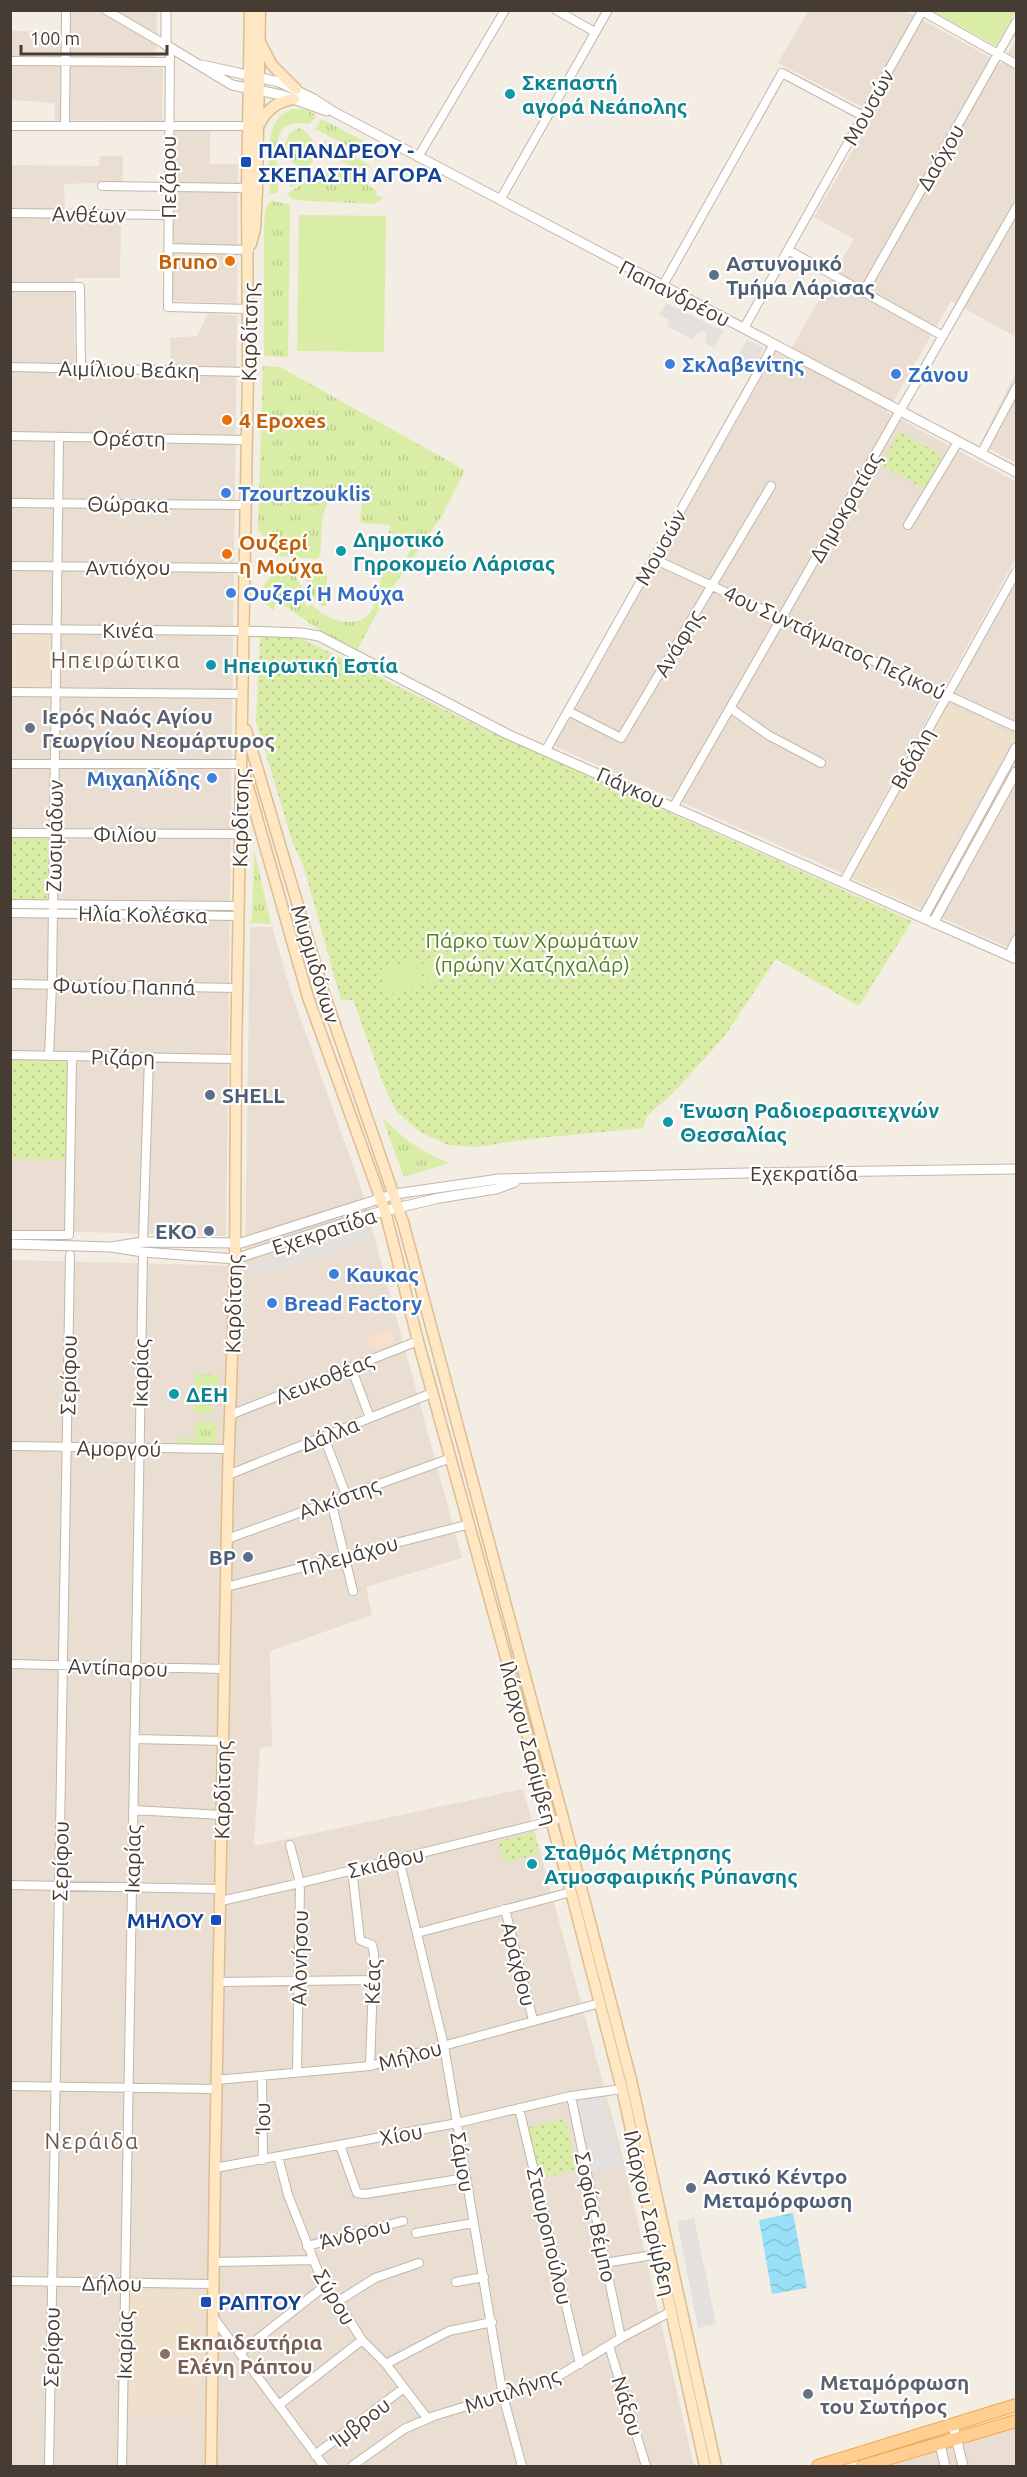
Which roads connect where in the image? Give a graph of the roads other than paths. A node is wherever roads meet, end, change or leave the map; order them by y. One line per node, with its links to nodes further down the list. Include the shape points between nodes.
1 (66, 10): 16 (street)
2 (106, 10): 13 (street)
3 (166, 10): 13 (street)
4 (250, 10): 20 (main road, via 249,60 244,68)
5 (260, 10): 12 (main road, Καρδίτσης)
6 (505, 10): 28 (street)
7 (556, 10): 11 (street)
8 (608, 10): 11 (street)
9 (921, 11): 14 (street); 23 (street, Μουσών)
10 (1017, 22): 14 (street, Δαόχου)
11 (595, 32): 32 (street)
12 (259, 39): 20 (main road, Καρδίτσης); 22 (main road, via 272,65)
13 (168, 47): 17 (street, Πεζάρου); 19 (street)
14 (999, 54): 18 (street); 41 (street, Δαόχου)
15 (10, 61): 16 (street)
16 (65, 61): 17 (street); 26 (street)
17 (170, 62): 24 (street, Πεζάρου)
18 (1017, 64)
19 (202, 65): 20 (street); 21 (street, via 224,81)
20 (248, 74): 21 (main road, Καρδίτσης); 22 (street)
21 (254, 90): 22 (street); 27 (main road, Καρδίτσης)
22 (295, 94): 27 (main road, via 272,108); 28 (street, Παπανδρέου)
23 (863, 116): 38 (street, Μουσών); 40 (street, via 782,73)
24 (169, 125): 26 (street); 27 (street); 30 (street, Πεζάρου)
25 (10, 126): 26 (street)
26 (65, 126)
27 (253, 127): 31 (main road, Καρδίτσης); 37 (main road, Καρδίτσης, via 255,229)
28 (418, 157): 32 (street, Παπανδρέου)
29 (102, 186): 30 (street)
30 (168, 187): 31 (street); 35 (street, Πεζάρου)
31 (247, 188): 37 (main road, Καρδίτσης)
32 (501, 200): 40 (street, Παπανδρέου)
33 (1017, 208): 44 (street, Δημοκρατίας)
34 (10, 213): 35 (street, Ανθέων)
35 (168, 215): 36 (street, Πεζάρου)
36 (168, 248): 37 (street); 42 (street, Πεζάρου, via 168,307)
37 (249, 250): 42 (main road, Καρδίτσης)
38 (788, 250): 41 (street); 43 (street, Μουσών)
39 (10, 287): 47 (street, via 80,287)
40 (662, 287): 43 (street, Παπανδρέου)
41 (863, 293): 44 (street)
42 (249, 309): 48 (main road, Καρδίτσης)
43 (744, 328): 45 (street, Παπανδρέου)
44 (944, 336): 50 (street, Δημοκρατίας)
45 (774, 344): 50 (street, Παπανδρέου); 62 (street, Μουσών)
46 (10, 367): 47 (street, Αιμίλιου Βεάκη)
47 (81, 368): 48 (street, Αιμίλιου Βεάκη)
48 (248, 372): 53 (main road, Καρδίτσης)
49 (1017, 388): 55 (street)
50 (900, 411): 54 (street, Παπανδρέου); 68 (street, Δημοκρατίας)
51 (10, 436): 52 (street, Ορέστη)
52 (59, 437): 53 (street, Ορέστη); 59 (street, Ζωσιμάδων)
53 (247, 440): 60 (main road, Καρδίτσης)
54 (958, 442): 55 (street, Παπανδρέου); 61 (street)
55 (981, 454): 56 (street, Παπανδρέου)
56 (1017, 472)
57 (771, 486): 67 (street, Ανάφης)
58 (10, 503): 59 (street, Θώρακα)
59 (58, 503): 60 (street, Θώρακα); 64 (street, Ζωσιμάδων)
60 (246, 505): 65 (main road, Καρδίτσης)
61 (908, 525)
62 (654, 559): 67 (street, 4ου Συντάγματος Πεζικού); 77 (street, Μουσών)
63 (10, 566): 64 (street, Αντιόχου)
64 (57, 567): 65 (street, Αντιόχου); 70 (street, Ζωσιμάδων)
65 (245, 568): 71 (main road, Καρδίτσης)
66 (1017, 572): 75 (street, Βιδάλη)
67 (712, 586): 68 (street, 4ου Συντάγματος Πεζικού); 77 (street, Ανάφης, via 621,738)
68 (781, 618): 75 (street, 4ου Συντάγματος Πεζικού); 76 (street, Δημοκρατίας)
69 (10, 629): 70 (street, Κινέα)
70 (57, 630): 71 (street, Κινέα); 73 (street, Ζωσιμάδων)
71 (245, 632): 74 (main road, Καρδίτσης); 81 (street, Γιάγκου, via 319,636 507,734)
72 (10, 692): 73 (street)
73 (56, 692): 74 (street); 83 (street, Ζωσιμάδων)
74 (243, 694): 78 (main road, Καρδίτσης)
75 (948, 694): 79 (street, 4ου Συντάγματος Πεζικού); 91 (street, Βιδάλη)
76 (730, 708): 84 (street, via 768,735); 87 (street, Δημοκρατίας)
77 (568, 711): 81 (street, Μουσών)
78 (242, 718): 85 (main road, Καρδίτσης); 111 (main road, Μυρμιδόνων, via 323,990)
79 (1017, 727)
80 (1017, 748): 97 (street)
81 (546, 750): 87 (street, Γιάγκου)
82 (10, 764): 83 (street)
83 (55, 764): 85 (street); 89 (street, Ζωσιμάδων)
84 (821, 764)
85 (241, 765): 90 (main road, Καρδίτσης); 112 (main road, Μυρμιδόνων, via 308,997)
86 (1017, 772): 98 (street)
87 (674, 806): 91 (street, Γιάγκου)
88 (10, 834): 89 (street, Φιλίου)
89 (54, 834): 90 (street, Φιλίου); 93 (street, Ζωσιμάδων)
90 (240, 834): 94 (main road, Καρδίτσης)
91 (844, 881): 97 (street, Γιάγκου)
92 (10, 904): 93 (street, Ηλία Κολέσκα)
93 (53, 904): 94 (street, Ηλία Κολέσκα); 96 (street, Ζωσιμάδων)
94 (239, 911): 96 (street, Ηλία Κολέσκα); 103 (main road, Καρδίτσης)
95 (10, 913): 96 (street, Ηλία Κολέσκα)
96 (53, 913): 102 (street, Ζωσιμάδων)
97 (922, 918): 98 (street, Γιάγκου)
98 (933, 923): 100 (street, Γιάγκου)
99 (1017, 940): 100 (street)
100 (1013, 957)
101 (10, 984): 102 (street, Φωτίου Παππά)
102 (52, 985): 103 (street, Φωτίου Παππά); 105 (street, Ζωσιμάδων)
103 (237, 988): 108 (main road, Καρδίτσης)
104 (10, 1055): 105 (street, Ριζάρη)
105 (50, 1056): 106 (street, Ριζάρη)
106 (72, 1056): 107 (street, Ριζάρη); 115 (street, via 69,1235)
107 (149, 1058): 108 (street, Ριζάρη); 118 (street, Ικαρίας)
108 (236, 1059): 117 (main road, Καρδίτσης)
109 (1017, 1169): 110 (street, Εχεκρατίδα)
110 (519, 1180): 111 (street, Εχεκρατίδα, via 499,1179); 113 (street, Εχεκρατίδα, via 496,1189)
111 (395, 1194): 112 (street, Εχεκρατίδα); 113 (main road, Μυρμιδόνων)
112 (381, 1197): 114 (main road, Ιλάρχου Σαρίμβεη); 117 (street, Εχεκρατίδα)
113 (399, 1207): 114 (street, Εχεκρατίδα); 148 (main road, Ιλάρχου Σαρίμβεη)
114 (385, 1210): 120 (street, Εχεκρατίδα); 121 (main road, Ιλάρχου Σαρίμβεη)
115 (10, 1235)
116 (10, 1244): 118 (street, Εχεκρατίδα)
117 (234, 1244): 118 (street, Εχεκρατίδα); 120 (main road, Καρδίτσης)
118 (143, 1247): 120 (street, Εχεκρατίδα); 129 (street, Ικαρίας)
119 (70, 1256): 128 (street, Σερίφου)
120 (235, 1258): 124 (main road, Καρδίτσης)
121 (418, 1341): 122 (street, Λευκοθέας); 123 (main road, Ιλάρχου Σαρίμβεη)
122 (351, 1367): 124 (street, Λευκοθέας); 125 (street)
123 (432, 1393): 125 (street, Δάλλα); 131 (main road, Ιλάρχου Σαρίμβεη)
124 (230, 1415): 130 (main road, Καρδίτσης)
125 (370, 1418): 126 (street, Δάλλα)
126 (324, 1437): 132 (street, Δάλλα); 133 (street)
127 (10, 1446): 128 (street, Αμοργού)
128 (67, 1447): 129 (street, Αμοργού); 141 (street, Σερίφου)
129 (139, 1448): 130 (street, Αμοργού); 142 (street, Ικαρίας)
130 (228, 1449): 132 (main road, Καρδίτσης)
131 (452, 1458): 133 (street, Αλκίστης); 135 (main road, Ιλάρχου Σαρίμβεη)
132 (228, 1475): 136 (main road, Καρδίτσης)
133 (346, 1495): 134 (street, Αλκίστης)
134 (331, 1500): 136 (street, Αλκίστης); 137 (street)
135 (470, 1524): 137 (street, Τηλεμάχου); 149 (main road, Ιλάρχου Σαρίμβεη)
136 (227, 1539): 138 (main road, Καρδίτσης)
137 (346, 1555): 138 (street, Τηλεμάχου); 139 (street)
138 (226, 1587): 143 (main road, Καρδίτσης)
139 (353, 1591)
140 (10, 1664): 141 (street, Αντίπαρου)
141 (63, 1665): 142 (street, Αντίπαρου); 155 (street, Σερίφου)
142 (135, 1668): 143 (street, Αντίπαρου); 144 (street, Ικαρίας)
143 (225, 1669): 145 (main road, Καρδίτσης)
144 (134, 1738): 145 (street); 146 (street, Ικαρίας)
145 (224, 1741): 147 (main road, Καρδίτσης)
146 (133, 1810): 147 (street); 156 (street, Ικαρίας)
147 (222, 1815): 158 (main road, Καρδίτσης)
148 (563, 1818): 149 (street, Σκιάθου); 227 (main road, Ιλάρχου Σαρίμβεη, via 631,2080)
149 (551, 1821): 151 (street, Σκιάθου); 157 (main road, Ιλάρχου Σαρίμβεη)
150 (290, 1845): 153 (street, Αλονήσου)
151 (399, 1859): 152 (street, Σκιάθου); 160 (street, Σάμου)
152 (352, 1869): 153 (street, Σκιάθου); 162 (street, Κέας, via 360,1940 372,1945)
153 (300, 1883): 158 (street, Σκιάθου); 161 (street, Αλονήσου)
154 (10, 1885): 155 (street, Σκιάθου)
155 (59, 1886): 156 (street, Σκιάθου); 172 (street, Σερίφου)
156 (132, 1887): 158 (street, Σκιάθου); 173 (street, Ικαρίας)
157 (571, 1892): 159 (street); 164 (main road, Ιλάρχου Σαρίμβεη)
158 (221, 1895): 163 (main road, Καρδίτσης)
159 (505, 1909): 160 (street); 165 (street, Αράχθου)
160 (417, 1933): 166 (street, Σάμου)
161 (299, 1980): 162 (street); 163 (street); 168 (street, Αλονήσου)
162 (373, 1980): 167 (street, Κέας)
163 (218, 1982): 170 (main road, Καρδίτσης)
164 (600, 2003): 165 (street, Μήλου); 174 (main road, Ιλάρχου Σαρίμβεη)
165 (533, 2019): 166 (street, Μήλου)
166 (444, 2046): 167 (street, Μήλου); 177 (street, Σάμου)
167 (370, 2066): 168 (street, Μήλου)
168 (297, 2073): 169 (street, Μήλου)
169 (262, 2077): 170 (street, Μήλου); 180 (street, Ίου)
170 (216, 2084): 173 (street, Μήλου); 181 (main road, Καρδίτσης)
171 (10, 2086): 172 (street, Μήλου)
172 (56, 2086): 173 (street, Μήλου); 194 (street, Σερίφου)
173 (128, 2088): 196 (street, Ικαρίας)
174 (622, 2089): 175 (street, Χίου); 187 (main road, Ιλάρχου Σαρίμβεη)
175 (570, 2096): 176 (street, Χίου); 191 (street, Σοφίας Βέμπο)
176 (519, 2108): 177 (street, Χίου); 208 (street, Σταυροπούλου)
177 (457, 2123): 178 (street, Χίου); 182 (street, Σάμου)
178 (339, 2145): 179 (street, Χίου); 182 (street, via 357,2193)
179 (278, 2156): 180 (street, Χίου); 186 (street, Σύρου)
180 (263, 2160): 181 (street, Χίου)
181 (214, 2168): 189 (main road, Καρδίτσης)
182 (466, 2178): 184 (street, Σάμου)
183 (403, 2221): 186 (street, Άνδρου)
184 (473, 2223): 185 (street, Άνδρου); 192 (street, Σάμου)
185 (416, 2233)
186 (307, 2246): 188 (street, Σύρου)
187 (659, 2254): 191 (street); 200 (main road, Ιλάρχου Σαρίμβεη)
188 (313, 2260): 189 (street); 198 (street, Σύρου)
189 (213, 2262): 197 (main road, Καρδίτσης)
190 (420, 2263): 199 (street, via 375,2278)
191 (606, 2263): 203 (street, Σοφίας Βέμπο)
192 (484, 2277): 195 (street); 202 (street, Σάμου)
193 (10, 2281): 194 (street, Δήλου)
194 (52, 2282): 196 (street, Δήλου); 219 (street, Σερίφου)
195 (456, 2282)
196 (125, 2283): 197 (street, Δήλου); 220 (street, Ικαρίας)
197 (213, 2284): 201 (main road, Καρδίτσης)
198 (326, 2285): 199 (street, Σύρου); 206 (street)
199 (337, 2302): 204 (street, Σύρου)
200 (672, 2311): 203 (street, Μυτιλήνης); 226 (main road, Ιλάρχου Σαρίμβεη)
201 (213, 2317): 206 (street); 221 (main road, Καρδίτσης)
202 (492, 2322): 207 (street, via 449,2331); 210 (street, Σάμου)
203 (621, 2338): 205 (street, Μυτιλήνης)
204 (362, 2340): 207 (street, Σύρου); 211 (street)
205 (609, 2346): 208 (street, Μυτιλήνης); 225 (street, Νάξου)
206 (241, 2352): 211 (street)
207 (386, 2364): 209 (street, Σύρου)
208 (580, 2364): 210 (street, Μυτιλήνης, via 552,2380)
209 (404, 2388): 213 (street, Σύρου); 218 (street, Ίμβρου)
210 (503, 2396): 213 (street, Μυτιλήνης); 224 (street, Σάμου)
211 (279, 2405): 218 (street)
212 (1017, 2405): 215 (main road)
213 (427, 2418): 223 (street, Μυτιλήνης, via 388,2439)
214 (1017, 2421): 216 (main road)
215 (953, 2425): 216 (street); 228 (main road)
216 (957, 2439): 217 (main road); 231 (street)
217 (940, 2444): 229 (main road); 230 (street)
218 (315, 2455): 222 (street)
219 (49, 2466)
220 (122, 2466)
221 (211, 2466)
222 (324, 2466)
223 (354, 2466)
224 (522, 2466)
225 (646, 2466)
226 (705, 2466)
227 (716, 2466)
228 (818, 2466)
229 (863, 2466)
230 (945, 2466)
231 (963, 2466)

